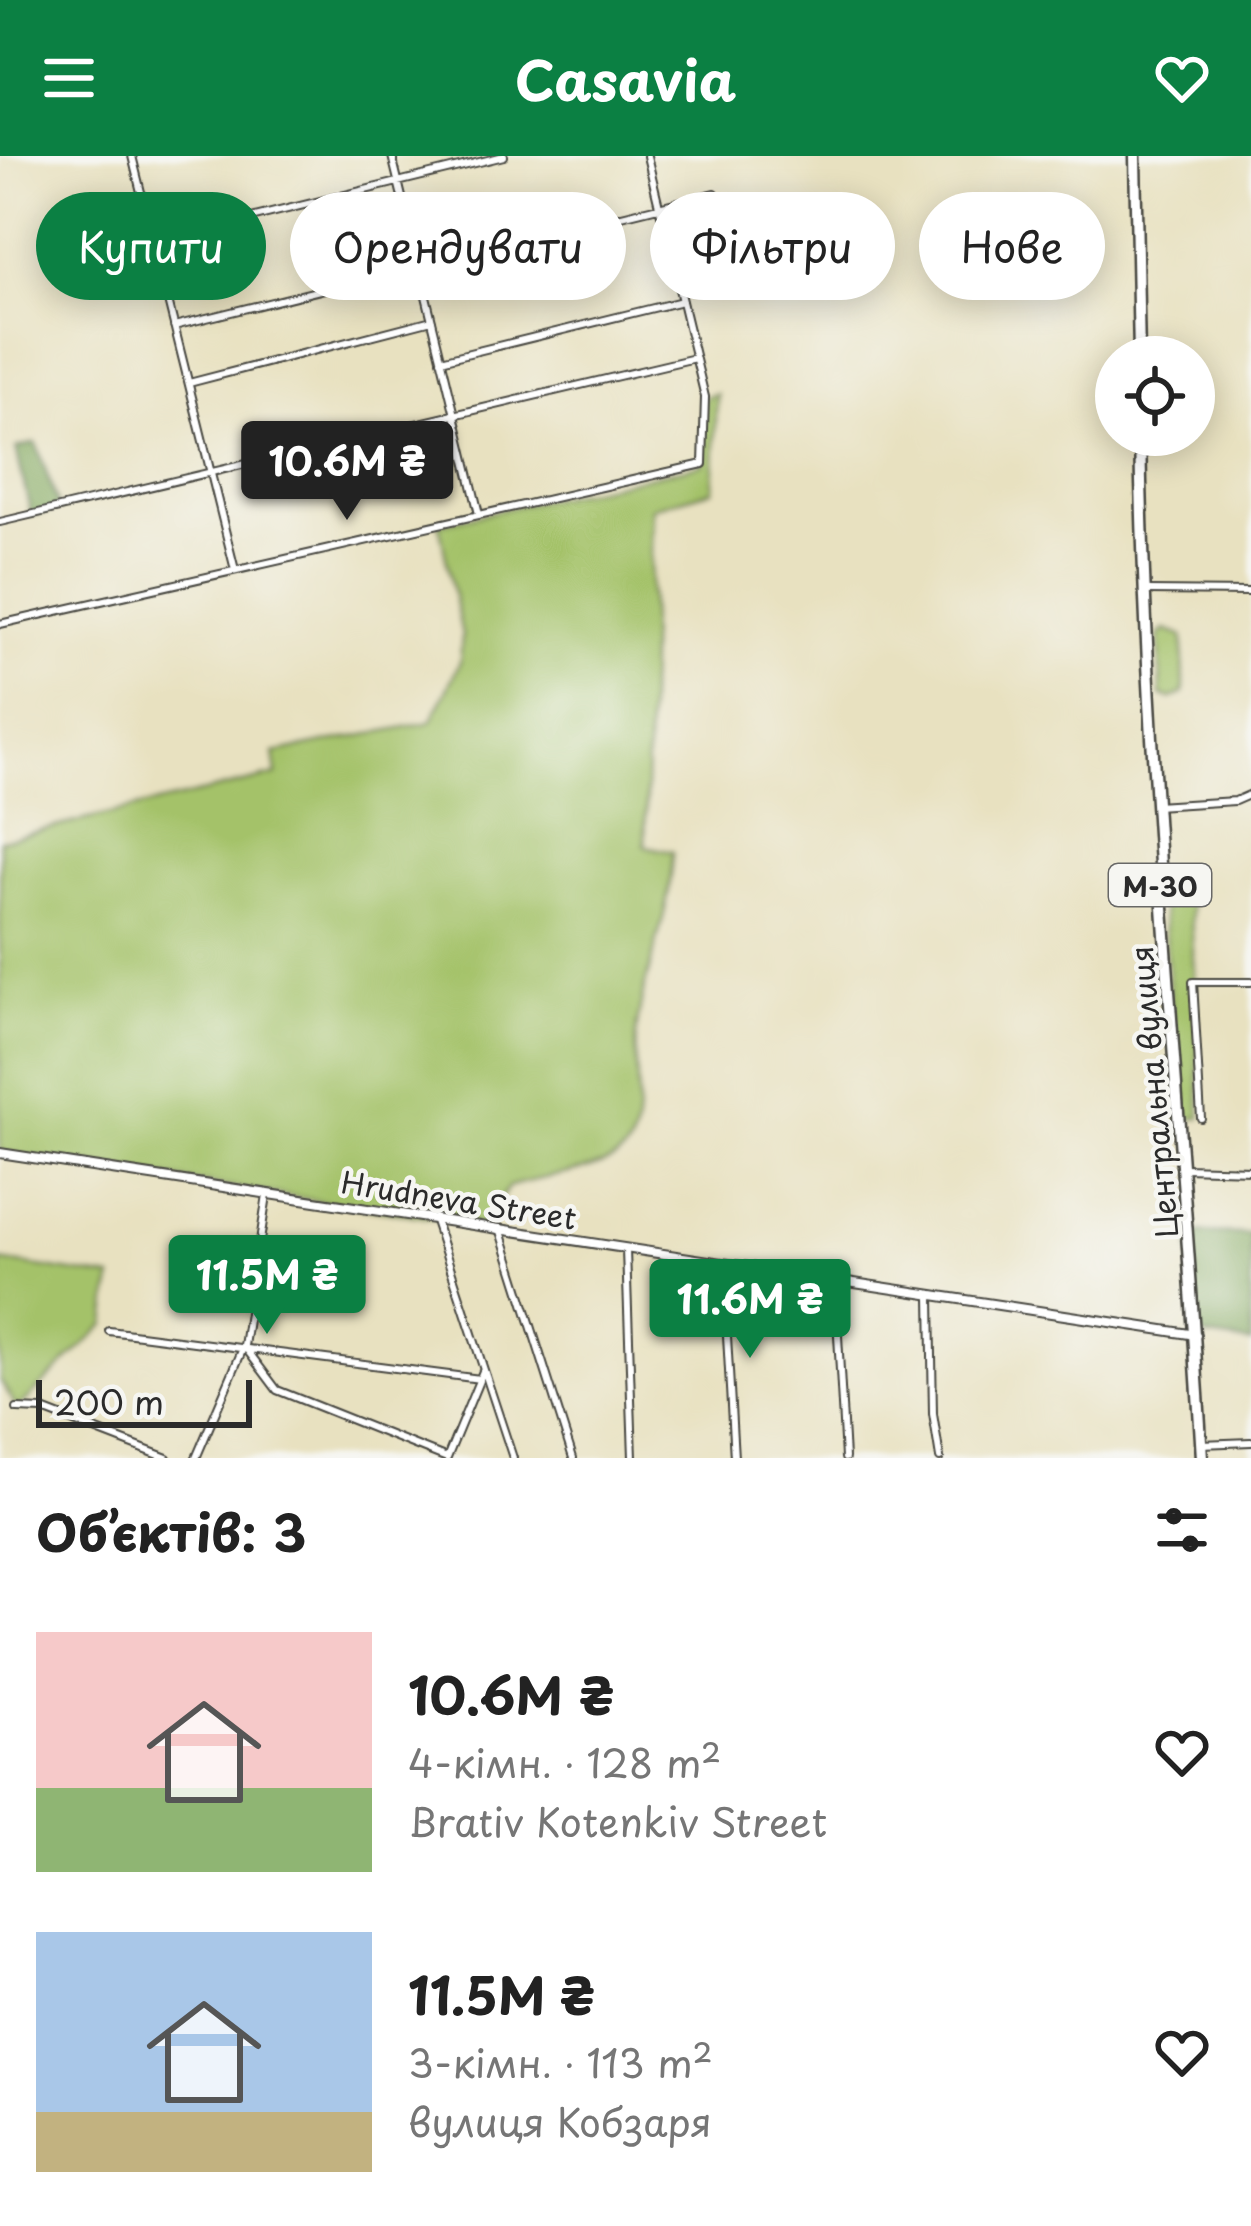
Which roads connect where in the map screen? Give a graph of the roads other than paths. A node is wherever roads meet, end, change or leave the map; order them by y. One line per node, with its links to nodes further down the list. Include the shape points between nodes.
1 (132, 156): 7 (street)
2 (392, 156): 6 (street)
3 (504, 156): 6 (street)
4 (647, 156): 9 (street)
5 (1136, 156): 17 (highway)
6 (398, 181): 8 (street); 10 (street)
7 (141, 192)
8 (401, 192)
9 (656, 192)
10 (266, 214)
11 (290, 296): 16 (street)
12 (168, 300): 16 (street)
13 (427, 300): 15 (street)
14 (682, 301): 18 (street); 19 (street)
15 (432, 320): 19 (street); 20 (street)
16 (175, 326): 20 (street)
17 (1139, 336)
18 (695, 358): 21 (street); 24 (street, via 705,397 703,464)
19 (441, 359): 21 (street)
20 (189, 383): 23 (street)
21 (455, 417): 23 (street); 24 (street)
22 (1140, 456): 27 (highway, Центральна вулиця / М-30)
23 (212, 473): 25 (street); 26 (street)
24 (478, 514): 26 (street)
25 (0, 522)
26 (236, 570): 29 (street)
27 (1143, 591): 28 (street); 31 (highway, Центральна вулиця / М-30)
28 (1251, 592)
29 (0, 624)
30 (1251, 794): 31 (street)
31 (1155, 806): 35 (highway, Центральна вулиця / М-30)
32 (1251, 982): 33 (street, via 1193,982)
33 (1201, 1118)
34 (0, 1153): 37 (street, Hrudneva Street)
35 (1184, 1168): 36 (street); 45 (highway, Центральна вулиця / М-30)
36 (1251, 1170)
37 (267, 1195): 38 (street, Hrudneva Street); 46 (street)
38 (434, 1218): 39 (street, Hrudneva Street); 47 (street)
39 (500, 1228): 40 (street, Hrudneva Street); 55 (street)
40 (626, 1250): 41 (street, Hrudneva Street); 56 (street)
41 (723, 1266): 42 (street, Hrudneva Street); 57 (street)
42 (836, 1283): 43 (street, Hrudneva Street); 58 (street)
43 (931, 1297): 45 (street, Hrudneva Street); 59 (street)
44 (109, 1331): 46 (street)
45 (1196, 1335): 50 (highway, Центральна вулиця / М-30)
46 (244, 1346): 47 (street); 52 (street); 53 (street, via 277,1390)
47 (482, 1375): 53 (street); 54 (street)
48 (17, 1409): 51 (street, via 43,1410)
49 (1251, 1442): 50 (street)
50 (1201, 1451)
51 (167, 1458)
52 (196, 1458)
53 (447, 1458)
54 (513, 1458)
55 (573, 1458)
56 (633, 1458)
57 (734, 1458)
58 (845, 1458)
59 (940, 1458)

